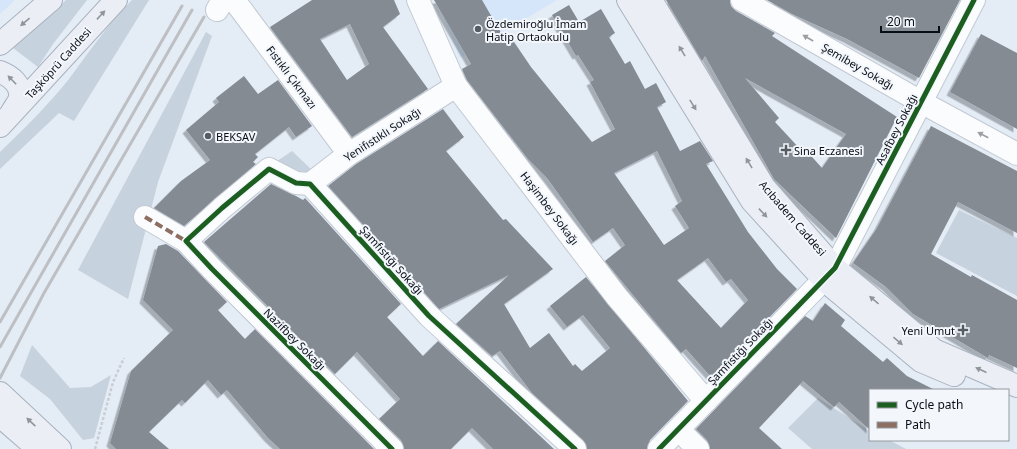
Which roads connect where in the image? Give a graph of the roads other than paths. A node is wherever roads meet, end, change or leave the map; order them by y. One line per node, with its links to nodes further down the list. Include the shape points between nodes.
1 (51, 0): 9 (main road, one-way to 9)
2 (116, 0): 13 (main road, Taşköprü Caddesi, one-way to 2)
3 (418, 0): 11 (street, Haşimbey Sokağı)
4 (628, 0): 19 (main road, Acıbadem Caddesi, one-way to 19, via 752,201)
5 (651, 0): 19 (main road, Acıbadem Caddesi, one-way to 5, via 764,187)
6 (742, 0): 12 (street, Şemibey Sokağı, one-way to 6)
7 (974, 0): 12 (street, Asafbey Sokağı)
8 (225, 3): 14 (street, Fıstıklı Çıkmazı)
9 (0, 44)
10 (0, 72): 13 (main road, one-way to 10, via 20,98 12,77)
11 (456, 86): 14 (street, Yenifıstıklı Sokağı); 23 (street, Haşimbey Sokağı, via 618,297)
12 (921, 102): 15 (street, Şemibey Sokağı, one-way to 12); 19 (street, Asafbey Sokağı)
13 (5, 121)
14 (349, 154): 16 (street, Yenifıstıklı Sokağı)
15 (1017, 154)
16 (310, 184): 18 (street, via 296,183 269,169); 29 (street, Şamfıstığı Sokağı, via 429,316)
17 (146, 217): 18 (street, Nazifbey Sokağı)
18 (186, 241): 28 (street, Nazifbey Sokağı)
19 (830, 274): 20 (main road, Acıbadem Caddesi, one-way to 19, via 934,350); 21 (main road, Acıbadem Caddesi, one-way to 21, via 921,361); 23 (street, Şamfıstığı Sokağı)
20 (1017, 386)
21 (987, 389)
22 (0, 393): 27 (main road, one-way to 22)
23 (706, 401): 25 (street, Şamfıstığı Sokağı)
24 (0, 416): 26 (main road)
25 (679, 430): 30 (street, Şamfıstığı Sokağı); 31 (street)
26 (38, 449)
27 (60, 449)
28 (392, 449)
29 (575, 449)
30 (659, 449)
31 (698, 449)

